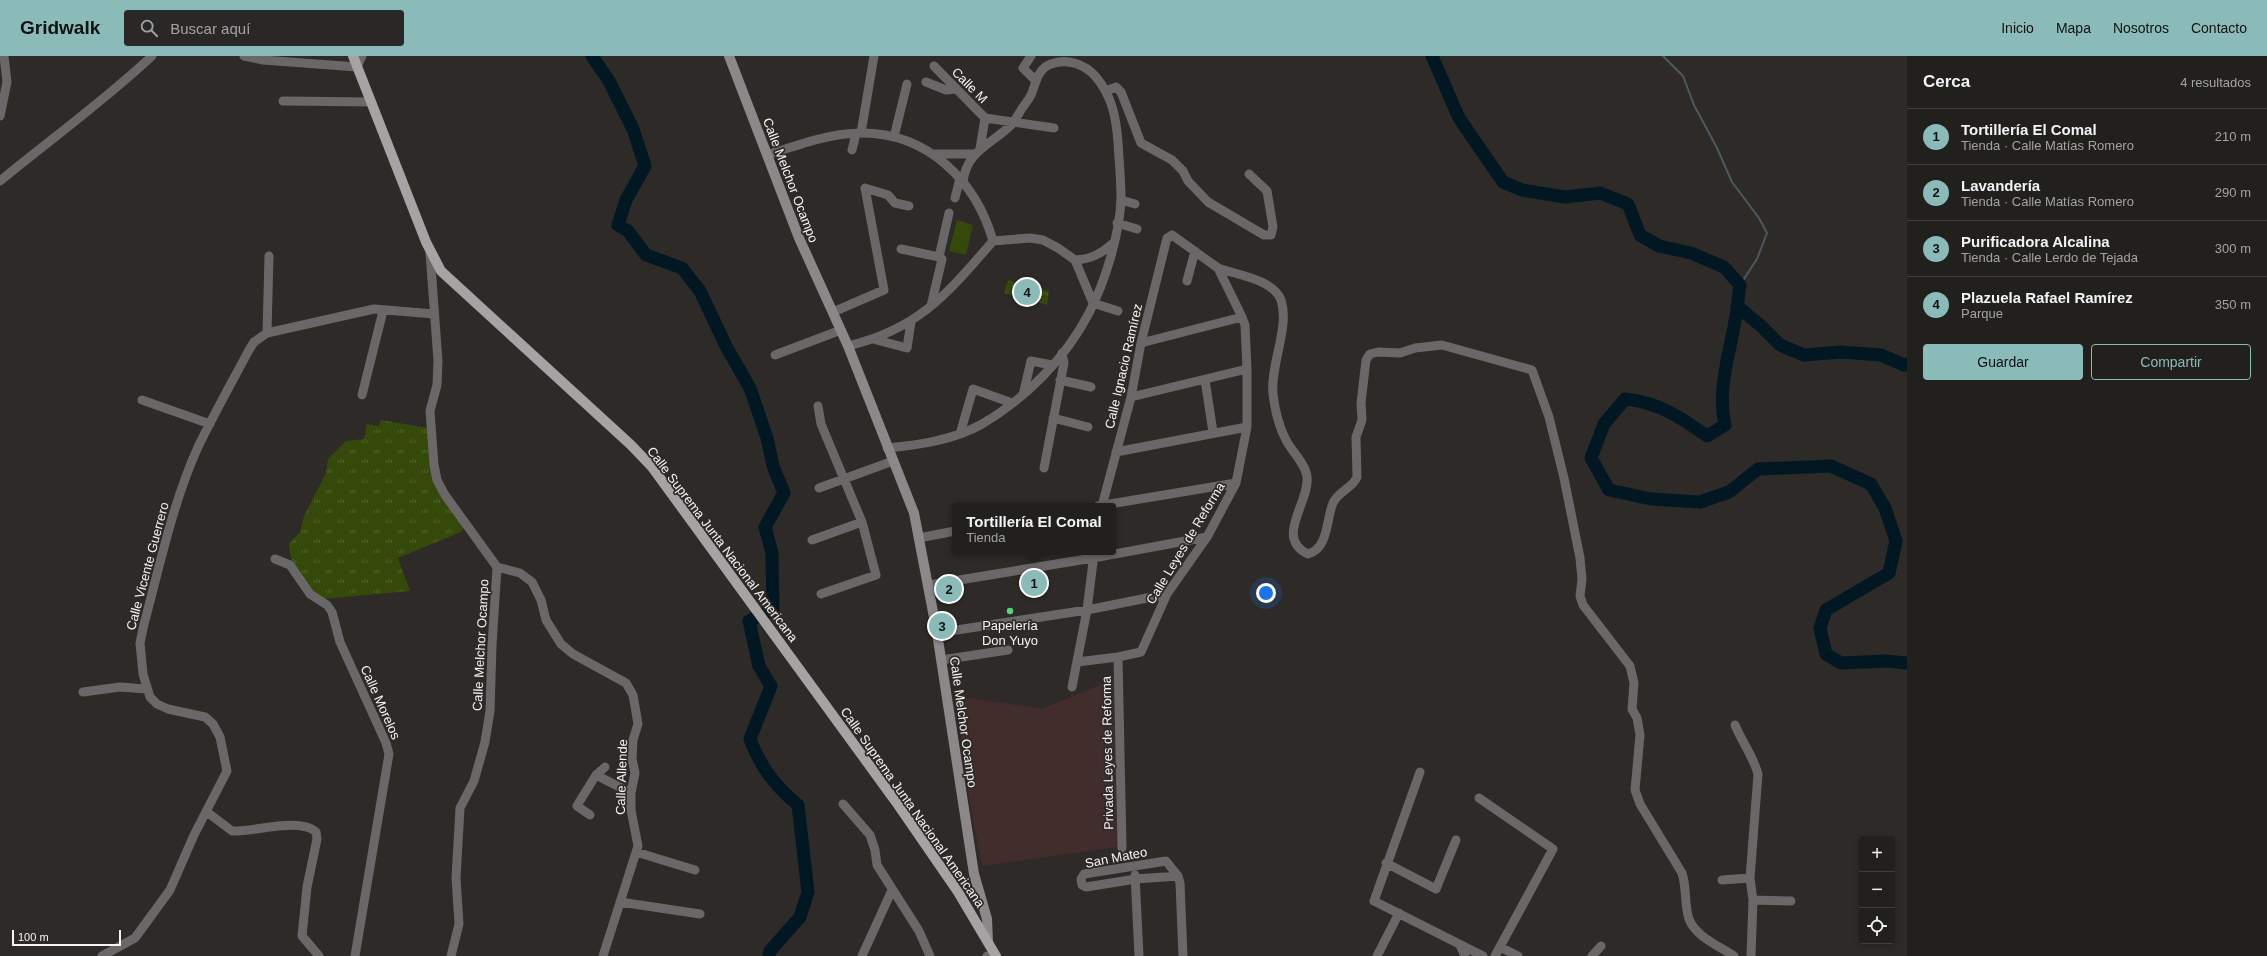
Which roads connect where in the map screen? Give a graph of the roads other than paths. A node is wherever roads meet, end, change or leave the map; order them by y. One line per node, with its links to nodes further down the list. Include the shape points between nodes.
1 (4, 56): 18 (street, via 8,82)
2 (152, 56): 30 (street, via 111,94)
3 (244, 56): 10 (street, via 263,60)
4 (353, 56): 10 (main road, Calle Suprema Junta Nacional Americana)
5 (362, 56): 10 (street)
6 (729, 56): 27 (street, Calle Melchor Ocampo)
7 (874, 56): 22 (street)
8 (1031, 56): 11 (street, via 1023,68)
9 (934, 66): 14 (street, Calle M)
10 (357, 67): 17 (main road, Calle Suprema Junta Nacional Americana)
11 (1036, 81): 15 (street, via 1044,68 1052,64 1072,62 1091,72); 20 (street, via 1031,95)
12 (926, 82): 14 (street, via 946,90)
13 (907, 84): 23 (street)
14 (955, 89): 19 (street, Calle M)
15 (1106, 91): 28 (street, via 1116,87 1121,92 1141,143 1172,160 1208,202 1264,235 1271,235 1273,227 1267,191); 32 (street, via 1117,122)
16 (283, 101): 17 (street)
17 (371, 102): 43 (main road, Calle Suprema Junta Nacional Americana)
18 (0, 116)
19 (985, 118): 20 (street, Calle M); 25 (street)
20 (1014, 122): 21 (street, Calle M); 25 (street)
21 (1054, 128)
22 (859, 133): 23 (street); 24 (street); 27 (street, via 799,144)
23 (894, 137): 26 (street, via 919,145)
24 (852, 150)
25 (977, 152): 26 (street); 29 (street, via 967,165)
26 (934, 154): 29 (street)
27 (767, 155): 53 (street, Calle Melchor Ocampo, via 799,238)
28 (1249, 174)
29 (961, 180): 31 (street); 39 (street, via 978,201)
30 (0, 181)
31 (955, 198)
32 (1121, 200): 33 (street); 36 (street)
33 (1134, 204)
34 (905, 205): 53 (street, via 895,202 888,195 864,188 884,290)
35 (949, 213): 45 (street)
36 (1117, 223): 37 (street); 40 (street)
37 (1137, 229)
38 (1172, 234): 42 (street, Calle Leyes de Reforma); 60 (street, Calle Ignacio Ramírez, via 1167,238)
39 (993, 241): 46 (street, via 1030,238 1043,240); 50 (street)
40 (1113, 243): 46 (street, via 1101,254 1086,260); 49 (street)
41 (901, 249): 45 (street)
42 (1196, 251): 47 (street, Calle Leyes de Reforma); 48 (street)
43 (430, 253): 54 (street, Calle Melchor Ocampo); 136 (main road, Calle Suprema Junta Nacional Americana, via 441,271 454,284 637,450 652,467 896,802 958,892)
44 (269, 256): 58 (street)
45 (939, 257): 50 (street, via 942,264)
46 (1075, 260): 49 (street)
47 (1218, 268): 55 (street, Calle Leyes de Reforma); 156 (street, via 1264,284 1275,290 1281,300 1284,317 1274,367 1273,392 1276,417 1307,476 1307,486 1295,521 1293,538 1298,547 1308,554 1313,552 1325,535 1333,502 1358,477 1356,437 1362,420 1361,403 1366,360 1370,354 1400,354 1415,348 1442,345 1532,370 1553,431 1564,478 1580,558 1580,596 1583,605 1630,666 1634,683 1632,709 1637,718 1640,734 1635,790 1640,804 1682,873 1689,918 1695,930)
48 (1187, 280)
49 (1093, 303): 52 (street); 62 (street, via 1074,338)
50 (931, 308): 56 (street)
51 (383, 311): 54 (street, Calle Vicente Guerrero); 58 (street, Calle Vicente Guerrero, via 366,310); 69 (street)
52 (1118, 311)
53 (833, 312): 57 (street, Calle Melchor Ocampo)
54 (434, 314): 98 (street, Calle Melchor Ocampo, via 438,361 437,385 430,411 437,480)
55 (1242, 317): 60 (street); 65 (street, Calle Leyes de Reforma, via 1245,324)
56 (911, 322): 59 (street); 59 (street, via 907,348)
57 (841, 330): 61 (street, Calle Melchor Ocampo); 63 (street)
58 (267, 333): 76 (street, Calle Vicente Guerrero, via 254,342)
59 (874, 339): 61 (street)
60 (1141, 343): 71 (street, Calle Ignacio Ramírez)
61 (848, 346): 81 (street, Calle Melchor Ocampo)
62 (1062, 353): 64 (street); 66 (street, via 1064,363)
63 (775, 356)
64 (1052, 365): 70 (street); 70 (street, via 1030,361)
65 (1247, 370): 67 (street); 78 (street, Calle Leyes de Reforma)
66 (1060, 380): 68 (street); 75 (street)
67 (1205, 380): 71 (street); 79 (street)
68 (1091, 387)
69 (362, 395)
70 (1023, 395): 73 (street)
71 (1131, 397): 82 (street, Calle Ignacio Ramírez)
72 (142, 400): 76 (street)
73 (1012, 403): 80 (street, via 983,424); 80 (street, via 973,389)
74 (818, 406): 85 (street, via 821,424)
75 (1053, 418): 77 (street); 84 (street)
76 (210, 424): 109 (street, Calle Vicente Guerrero, via 198,447 179,498 144,624 140,643)
77 (1088, 427)
78 (1247, 427): 79 (street); 86 (street, Calle Leyes de Reforma)
79 (1213, 432): 82 (street)
80 (960, 434): 81 (street, via 909,446)
81 (887, 448): 83 (street, Calle Melchor Ocampo)
82 (1116, 452): 88 (street, Calle Ignacio Ramírez)
83 (893, 461): 85 (street); 93 (street, Calle Melchor Ocampo, via 914,513)
84 (1044, 468)
85 (844, 478): 87 (street); 90 (street)
86 (1236, 483): 89 (street); 92 (street, Calle Leyes de Reforma)
87 (819, 488)
88 (1102, 503)
89 (1116, 503)
90 (862, 522): 94 (street); 100 (street, via 876,575)
91 (952, 532): 93 (street)
92 (1207, 537): 95 (street); 101 (street, Calle Leyes de Reforma)
93 (919, 538): 99 (street, Calle Melchor Ocampo)
94 (812, 540)
95 (1116, 551)
96 (1094, 555): 99 (street); 102 (street)
97 (275, 559): 142 (street, Calle Morelos, via 290,565 310,594 327,605 332,612 340,642 389,754)
98 (497, 567): 115 (street, Calle Allende, via 520,573 532,582 541,600 546,620 561,644 573,654 626,683 633,695 638,724 633,740 635,773); 143 (street, Calle Melchor Ocampo, via 490,711 485,742 474,781 460,808 456,878 459,924)
99 (929, 585): 103 (street, Calle Melchor Ocampo)
100 (821, 594)
101 (1167, 594): 102 (street); 105 (street, Calle Leyes de Reforma, via 1141,652)
102 (1087, 610): 103 (street); 107 (street)
103 (937, 633): 106 (street, Calle Melchor Ocampo)
104 (1008, 650): 106 (street)
105 (1118, 657): 107 (street); 121 (street, Privada Leyes de Reforma)
106 (942, 660): 136 (street, Calle Melchor Ocampo, via 966,827 974,874 987,919)
107 (1078, 662): 108 (street)
108 (1072, 687)
109 (146, 689): 110 (street, via 120,687); 118 (street, via 157,704 205,717 213,724 220,737 227,771)
110 (83, 692)
111 (1735, 725): 127 (street, via 1755,762 1758,774)
112 (605, 767): 114 (street)
113 (1420, 772): 123 (street)
114 (596, 775): 115 (street); 119 (street, via 578,806)
115 (631, 793): 122 (street, Calle Allende, via 632,821 637,837)
116 (1479, 798): 139 (street, via 1553,849)
117 (843, 804): 130 (street, via 870,835 877,865)
118 (207, 812): 140 (street, via 170,890 151,918 135,938); 141 (street, via 232,831 294,825 312,828 316,832 318,839 304,904 302,936)
119 (590, 815)
120 (1456, 840): 123 (street, via 1436,889)
121 (1122, 848)
122 (636, 852): 125 (street); 133 (street, Calle Allende)
123 (1386, 863): 134 (street, via 1374,901)
124 (1134, 866): 126 (street, San Mateo, via 1166,862); 128 (street); 128 (street, San Mateo, via 1084,874 1081,879 1084,887)
125 (695, 870)
126 (1178, 876): 128 (street); 149 (street, via 1182,896)
127 (1750, 878): 129 (street); 131 (street)
128 (1136, 880): 148 (street)
129 (1722, 880)
130 (892, 890): 145 (street); 146 (street, via 918,931)
131 (1753, 900): 132 (street); 157 (street)
132 (1791, 901)
133 (620, 902): 135 (street); 144 (street, Calle Allende)
134 (1399, 913): 137 (street); 150 (street)
135 (700, 914)
136 (989, 944): 147 (main road)
137 (1460, 945): 151 (street); 152 (street)
138 (1601, 946): 155 (street)
139 (1500, 947): 153 (street); 154 (street)
140 (102, 956)
141 (319, 956)
142 (355, 956)
143 (451, 956)
144 (603, 956)
145 (862, 956)
146 (930, 956)
147 (991, 956)
148 (1139, 956)
149 (1183, 956)
150 (1377, 956)
151 (1465, 956)
152 (1483, 956)
153 (1495, 956)
154 (1518, 956)
155 (1592, 956)
156 (1734, 956)
157 (1751, 956)

